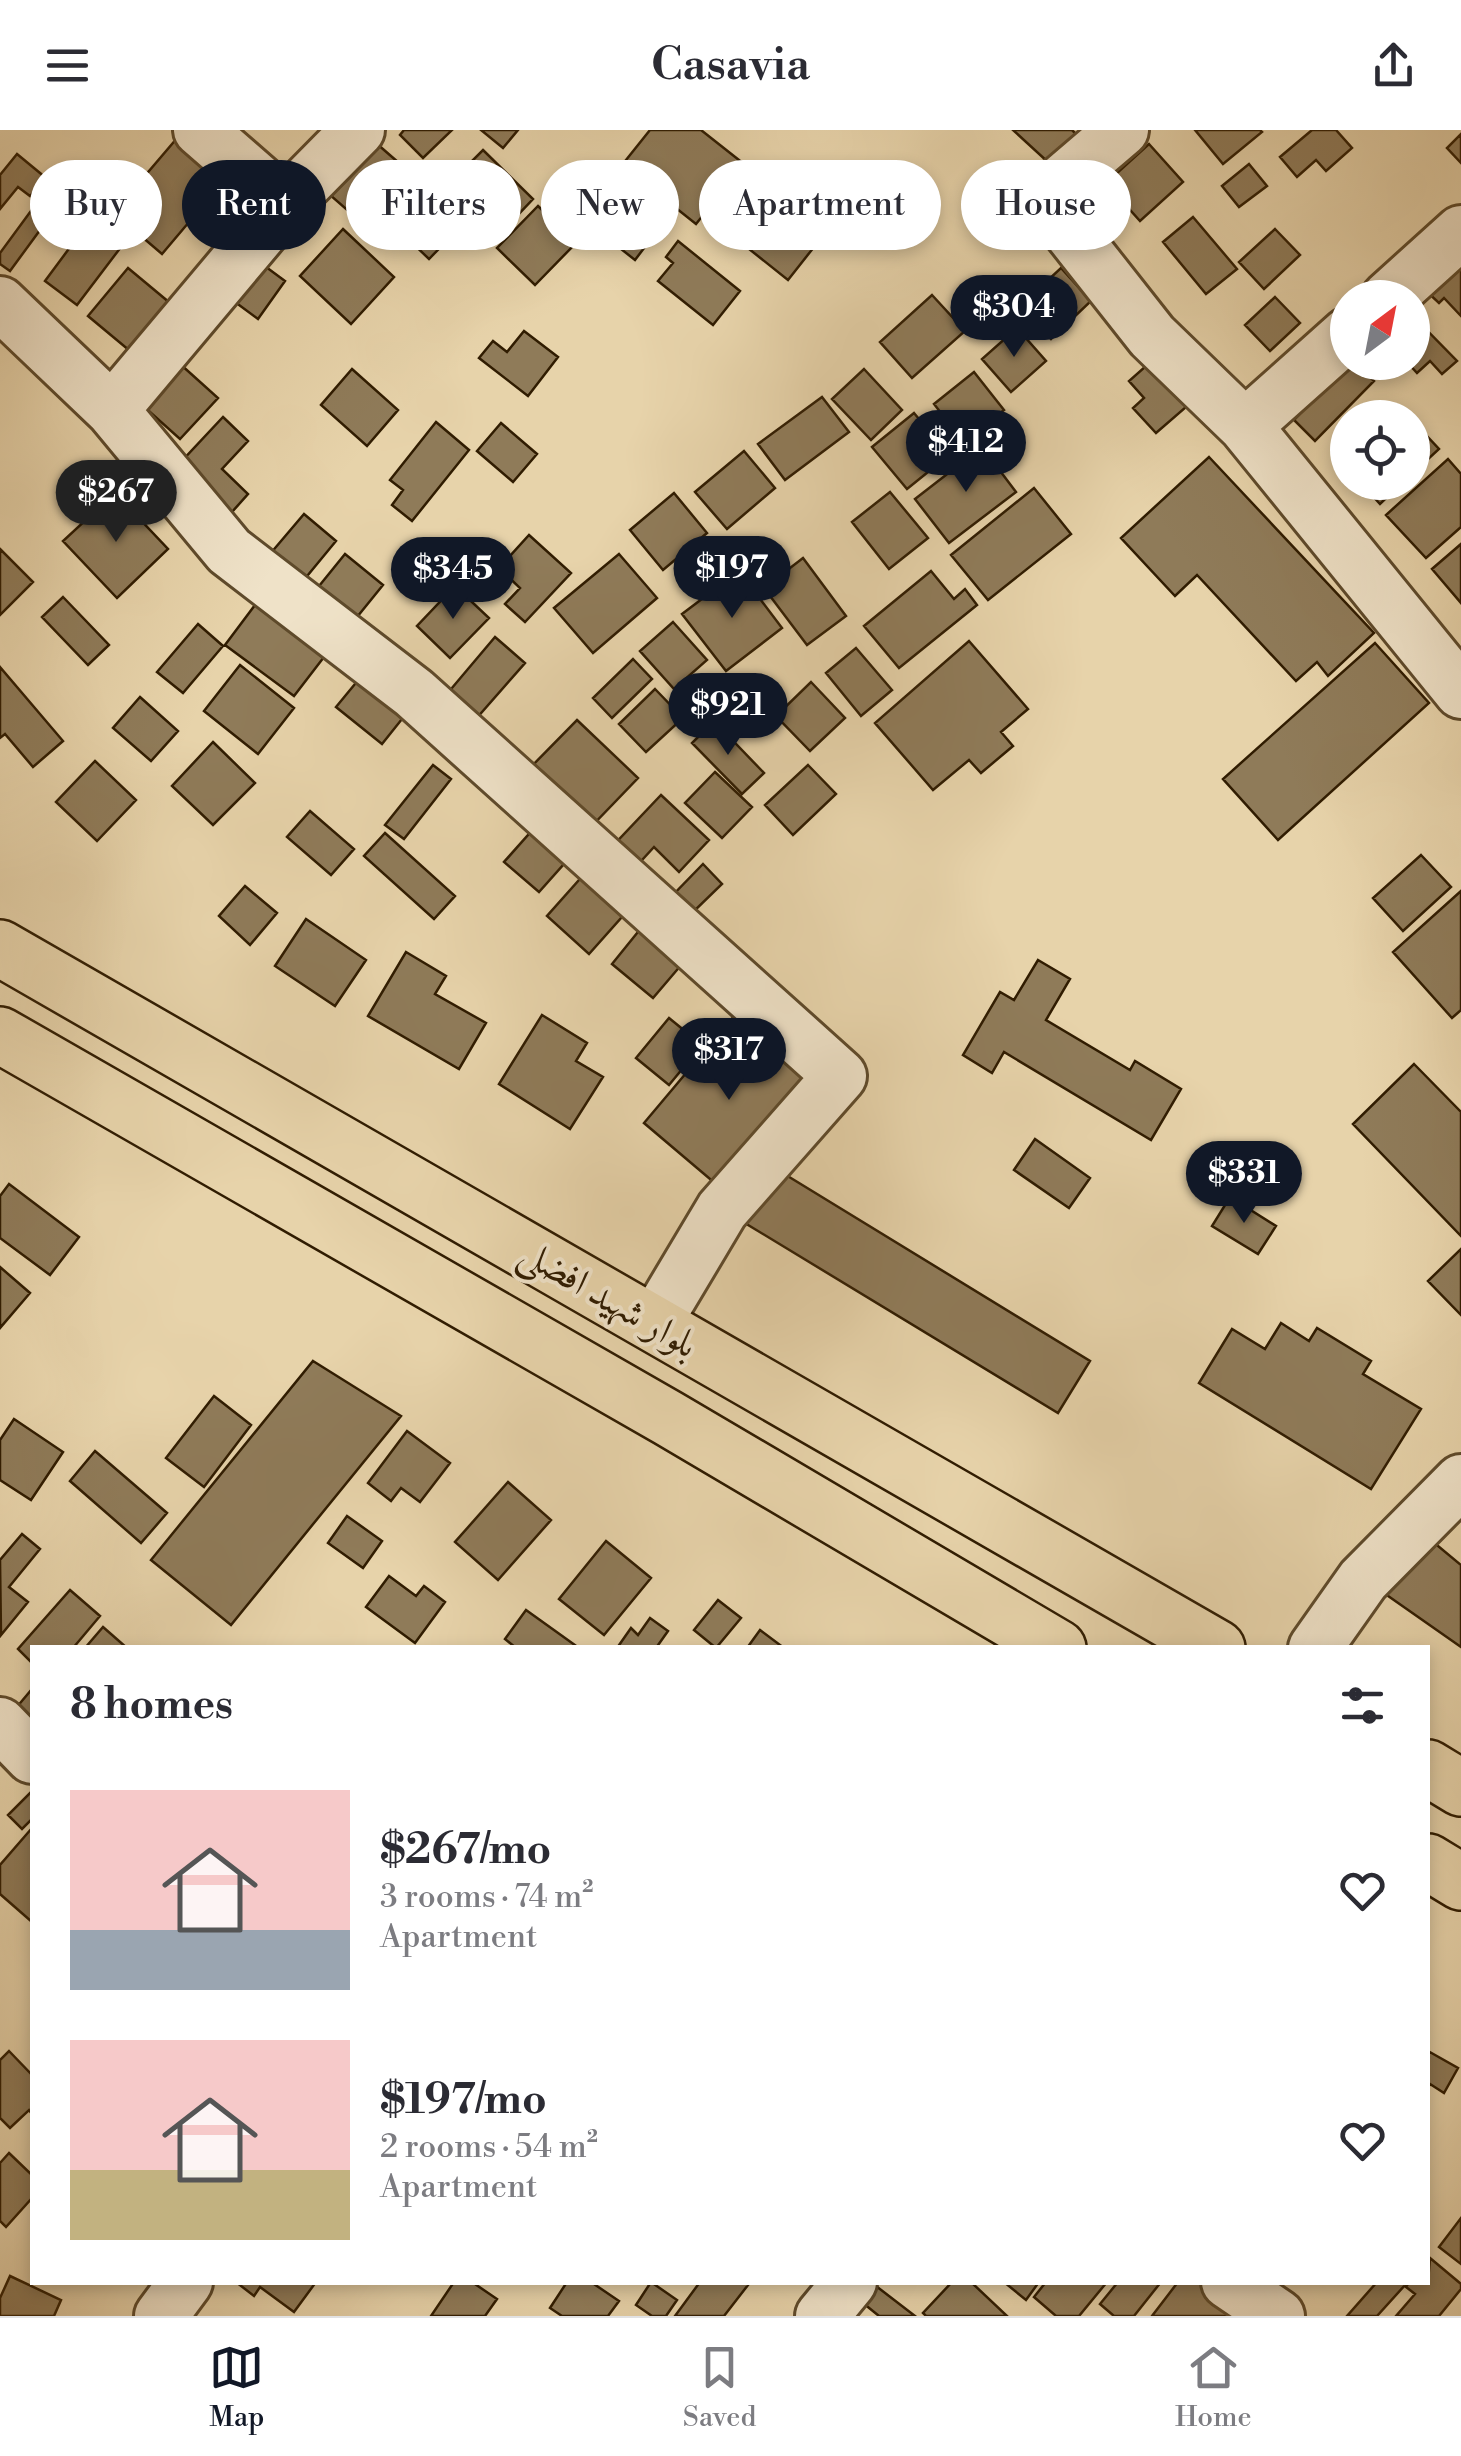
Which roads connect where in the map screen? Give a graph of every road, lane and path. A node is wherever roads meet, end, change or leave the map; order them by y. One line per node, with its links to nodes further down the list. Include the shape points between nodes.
1 (200, 130): 4 (street)
2 (358, 130): 5 (street)
3 (1122, 130): 12 (street, via 1046,195 1152,336)
4 (234, 160)
5 (326, 162)
6 (1461, 232): 8 (street)
7 (246, 250): 11 (street)
8 (1408, 280)
9 (0, 304): 11 (street)
10 (1330, 350): 12 (street)
11 (112, 410): 16 (street, via 229,551 414,693 840,1076 722,1210)
12 (1245, 426): 13 (street)
13 (1461, 692)
14 (0, 948): 16 (main road, بلوار شهید افضلی)
15 (0, 1035): 18 (main road, بلوار شهید افضلی)
16 (654, 1324): 17 (main road, بلوار شهید افضلی)
17 (703, 1352): 18 (main road); 21 (main road, بلوار شهید افضلی)
18 (668, 1418): 20 (main road, بلوار شهید افضلی)
19 (1461, 1481): 22 (street, via 1363,1580)
20 (1053, 1645)
21 (1213, 1645)
22 (1318, 1645)
23 (0, 1724): 24 (street)
24 (30, 1755)
25 (1430, 1769): 26 (main road)
26 (1461, 1788)
27 (1430, 1863): 28 (main road)
28 (1461, 1882)
29 (184, 2285): 32 (street)
30 (848, 2285): 33 (street)
31 (1232, 2285): 34 (street)
32 (160, 2316)
33 (822, 2316)
34 (1278, 2316)

